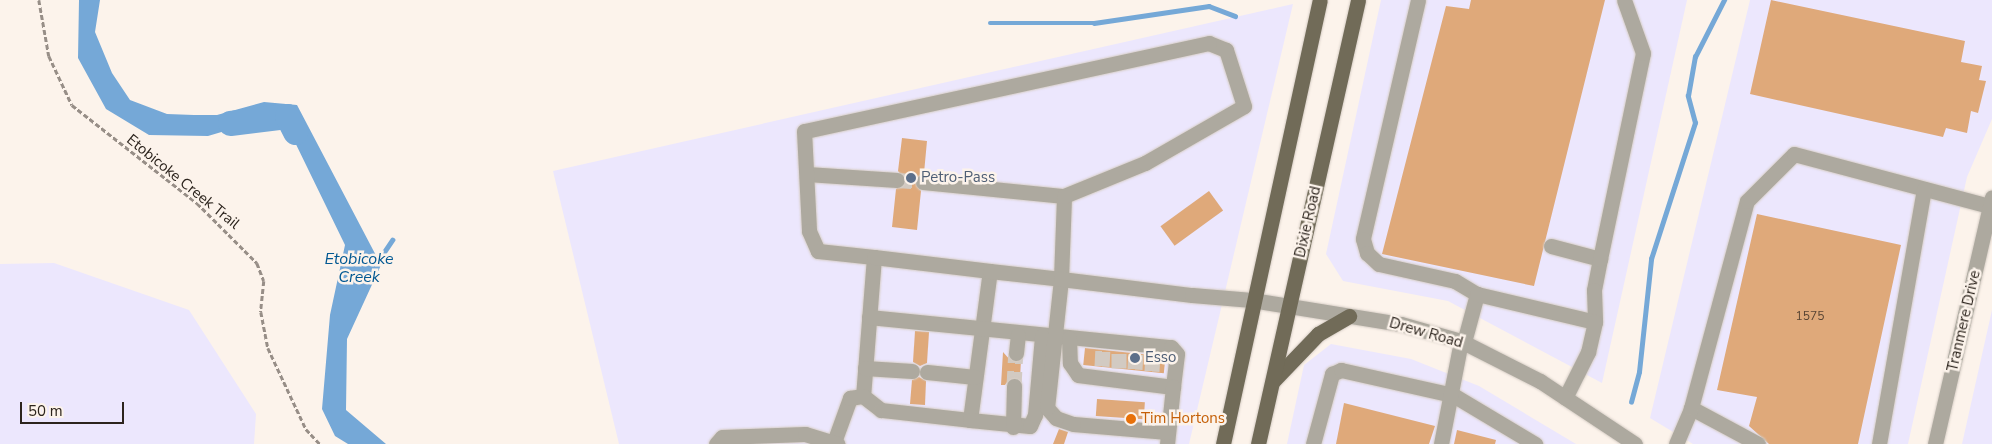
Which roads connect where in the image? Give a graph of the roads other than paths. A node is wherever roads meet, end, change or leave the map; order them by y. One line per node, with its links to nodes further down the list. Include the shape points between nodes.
1 (1320, 0): 17 (main road)
2 (1358, 0): 18 (main road, Dixie Road)
3 (1418, 0): 16 (street, via 1364,238 1368,253 1379,264 1455,281)
4 (1624, 0): 13 (street, via 1642,54)
5 (807, 174): 6 (street); 9 (street, via 804,132 1209,43 1226,50 1244,106 1145,163); 12 (street, Drew Road, via 809,231 818,251)
6 (897, 180)
7 (922, 182): 9 (street)
8 (1924, 189): 10 (street); 35 (street, via 1794,154 1747,201); 49 (street)
9 (1064, 196): 15 (street)
10 (1991, 201): 50 (street, Tranmere Drive)
11 (1551, 246): 13 (street)
12 (874, 257): 14 (street, Drew Road); 19 (street)
13 (1600, 259): 21 (street, via 1594,290)
14 (990, 271): 15 (street, Drew Road); 22 (street)
15 (1061, 279): 17 (street, Drew Road); 24 (street)
16 (1477, 294): 21 (street); 25 (street)
17 (1252, 300): 18 (street, Drew Road); 41 (main road)
18 (1288, 309): 20 (street, Drew Road); 29 (main road, Dixie Road)
19 (869, 316): 22 (street); 27 (street)
20 (1349, 316): 25 (street, Drew Road); 29 (main road, via 1318,334)
21 (1595, 322): 34 (street, via 1588,352)
22 (983, 331): 23 (street); 28 (street)
23 (1018, 335): 24 (street); 26 (street)
24 (1056, 337): 31 (street, via 1078,375 1101,372 1152,377); 31 (street, via 1103,345 1171,348 1177,354); 37 (street, via 1030,426); 38 (street, via 1046,402 1056,418 1073,424)
25 (1463, 342): 32 (street); 34 (street, Drew Road)
26 (1016, 353)
27 (865, 368): 28 (street); 33 (street)
28 (975, 377): 36 (street)
29 (1272, 382): 42 (main road, Dixie Road)
30 (1014, 386): 37 (street)
31 (1173, 387): 38 (street)
32 (1453, 395): 43 (street, via 1336,372); 44 (street); 45 (street)
33 (863, 396): 36 (street, via 881,410); 39 (street, via 850,398)
34 (1565, 398): 46 (street, Drew Road)
35 (1691, 408): 47 (street); 48 (street)
36 (970, 420): 37 (street)
37 (1012, 427)
38 (1167, 438)
39 (836, 443): 40 (street, via 805,434 722,437)
40 (716, 444)
41 (1223, 444)
42 (1258, 444)
43 (1312, 444)
44 (1441, 444)
45 (1535, 444)
46 (1635, 444)
47 (1676, 444)
48 (1758, 444)
49 (1879, 444)
50 (1935, 444)

